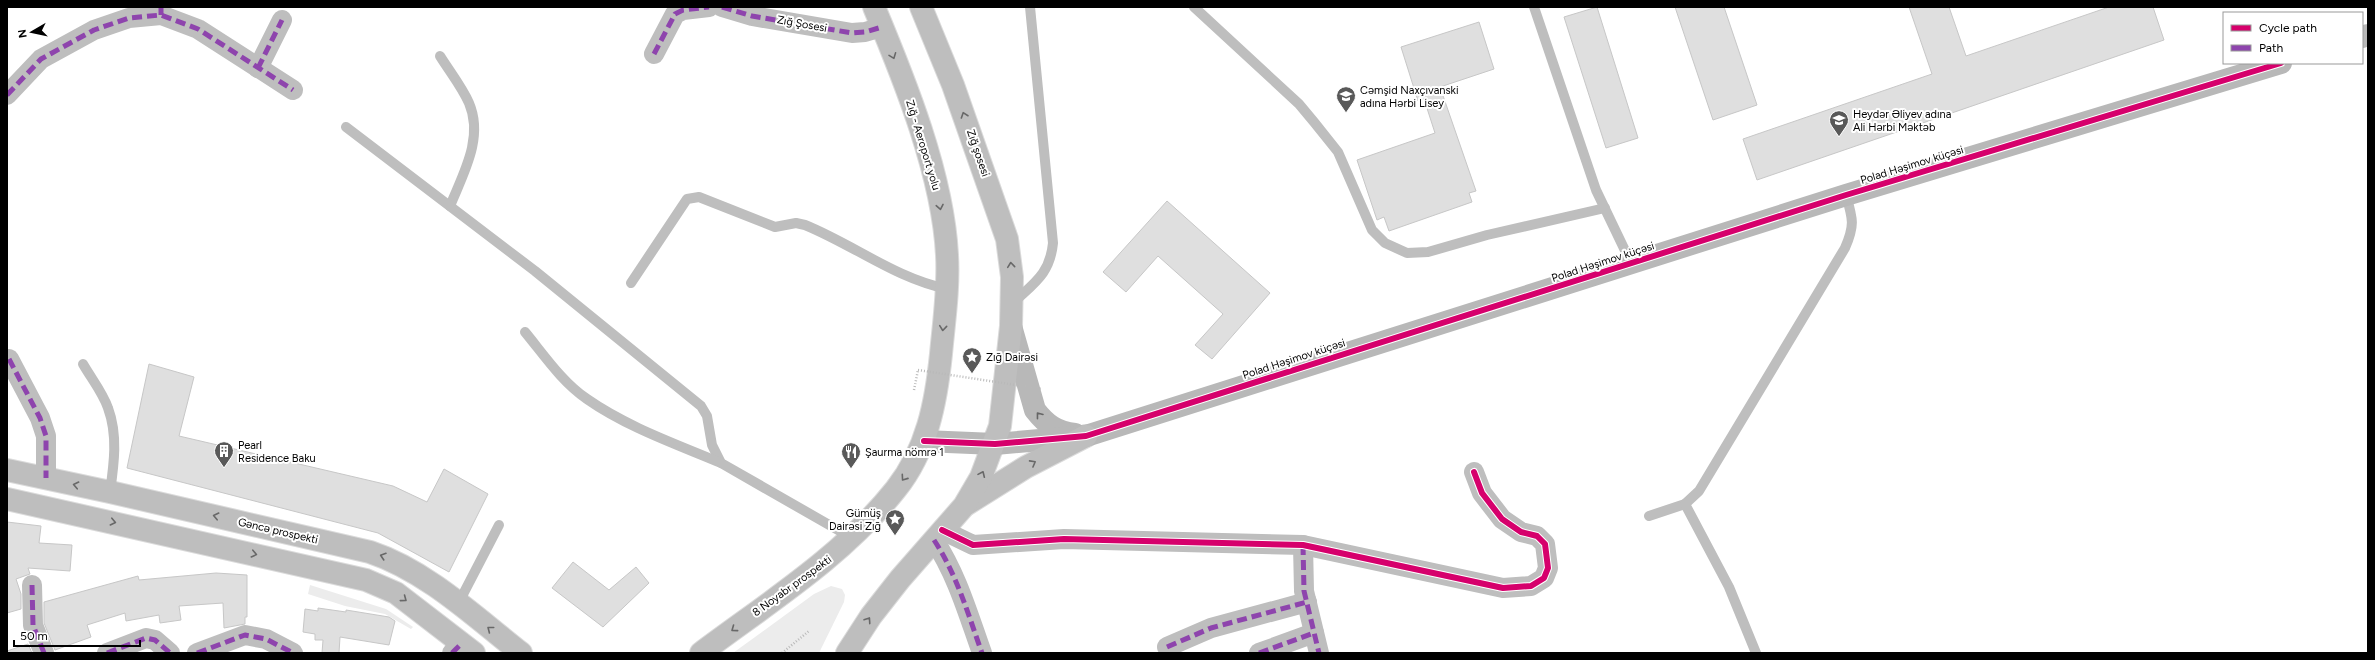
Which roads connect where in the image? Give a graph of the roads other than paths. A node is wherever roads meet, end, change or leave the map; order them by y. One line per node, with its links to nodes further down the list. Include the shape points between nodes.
1 (709, 7): 11 (street, via 683,10 675,14)
2 (722, 7): 10 (street, Zığ Şosesi, via 752,16 852,33)
3 (874, 7): 10 (main road, Zığ - Aeroport yolu)
4 (922, 7): 24 (main road, Zığ şosesi, one-way to 4, via 1012,277 1007,239 954,85)
5 (1030, 7): 24 (lane, via 1053,243 1049,266 1044,274)
6 (1194, 7): 20 (lane, via 1299,104 1314,122 1338,152 1372,230 1385,243 1407,252 1428,252 1487,234)
7 (1534, 7): 20 (lane, via 1572,126)
8 (161, 11): 14 (street, via 198,29); 16 (street, via 94,30 41,59)
9 (282, 20): 14 (street)
10 (882, 27): 23 (main road, Zığ - Aeroport yolu, one-way to 23, via 924,143 938,197 946,237)
11 (654, 54)
12 (440, 56): 19 (lane, via 469,104 476,128 472,152)
13 (2278, 64): 18 (street, Polad Həşimov küçəsi)
14 (258, 68): 15 (street)
15 (293, 90)
16 (7, 95)
17 (346, 127): 19 (lane)
18 (1846, 195): 21 (street, Polad Həşimov küçəsi); 38 (lane, via 1854,221 1844,248 1699,491)
19 (450, 206): 32 (lane, via 535,270 701,406 708,416 712,445)
20 (1605, 208): 21 (lane)
21 (1632, 263): 29 (street, Polad Həşimov küçəsi)
22 (631, 283): 23 (lane, via 687,199 699,197 775,227 796,223 805,225 901,274 927,285)
23 (947, 289): 30 (main road, 8 Noyabr prospekti, one-way to 30, via 938,378)
24 (1011, 304): 25 (main road)
25 (1011, 326): 29 (street, one-way to 25, via 1056,430 1035,410); 31 (main road, via 999,433)
26 (524, 332): 32 (lane, via 571,385 587,399 636,426)
27 (10, 359): 35 (street, via 40,418 46,436)
28 (83, 364): 36 (lane, via 108,408 111,422 115,457)
29 (1086, 436): 31 (street, Polad Həşimov küçəsi); 39 (main road, one-way to 29, via 1026,467)
30 (924, 441): 31 (street, Polad Həşimov küçəsi); 43 (main road, 8 Noyabr prospekti, one-way to 43, via 909,471 896,489)
31 (995, 444): 39 (main road, one-way to 31, via 981,478)
32 (721, 463): 43 (lane)
33 (7, 470): 35 (main road, Gəncə prospekti)
34 (1474, 472): 44 (street, via 1482,493 1502,519 1521,532 1537,536 1545,544 1548,568 1544,578 1531,586 1503,588)
35 (46, 478): 36 (main road, Gəncə prospekti, one-way to 35)
36 (110, 492): 47 (main road, Gəncə prospekti, one-way to 36, via 414,572 382,556)
37 (7, 499): 50 (main road, one-way to 50, via 366,580 396,593)
38 (1685, 504): 40 (lane); 62 (lane, via 1729,587)
39 (964, 506): 42 (main road)
40 (1649, 516)
41 (499, 525): 47 (lane)
42 (938, 535): 44 (street, via 973,545 1064,539); 58 (main road, one-way to 42, via 871,616); 59 (street)
43 (852, 538): 57 (main road, 8 Noyabr prospekti, one-way to 57, via 814,572)
44 (1303, 545): 46 (street, via 1304,592)
45 (32, 585): 51 (street, via 33,625)
46 (1307, 602): 48 (street); 49 (street, via 1212,628)
47 (458, 604): 56 (main road, Gəncə prospekti, one-way to 47)
48 (1314, 633): 60 (street); 61 (street)
49 (1167, 647)
50 (463, 650)
51 (44, 653)
52 (107, 653): 53 (street, via 146,638 155,640)
53 (170, 653)
54 (197, 653): 55 (street, via 245,635 266,639)
55 (293, 653)
56 (521, 653)
57 (701, 653)
58 (847, 653)
59 (982, 653)
60 (1259, 653)
61 (1319, 653)
62 (1756, 653)

